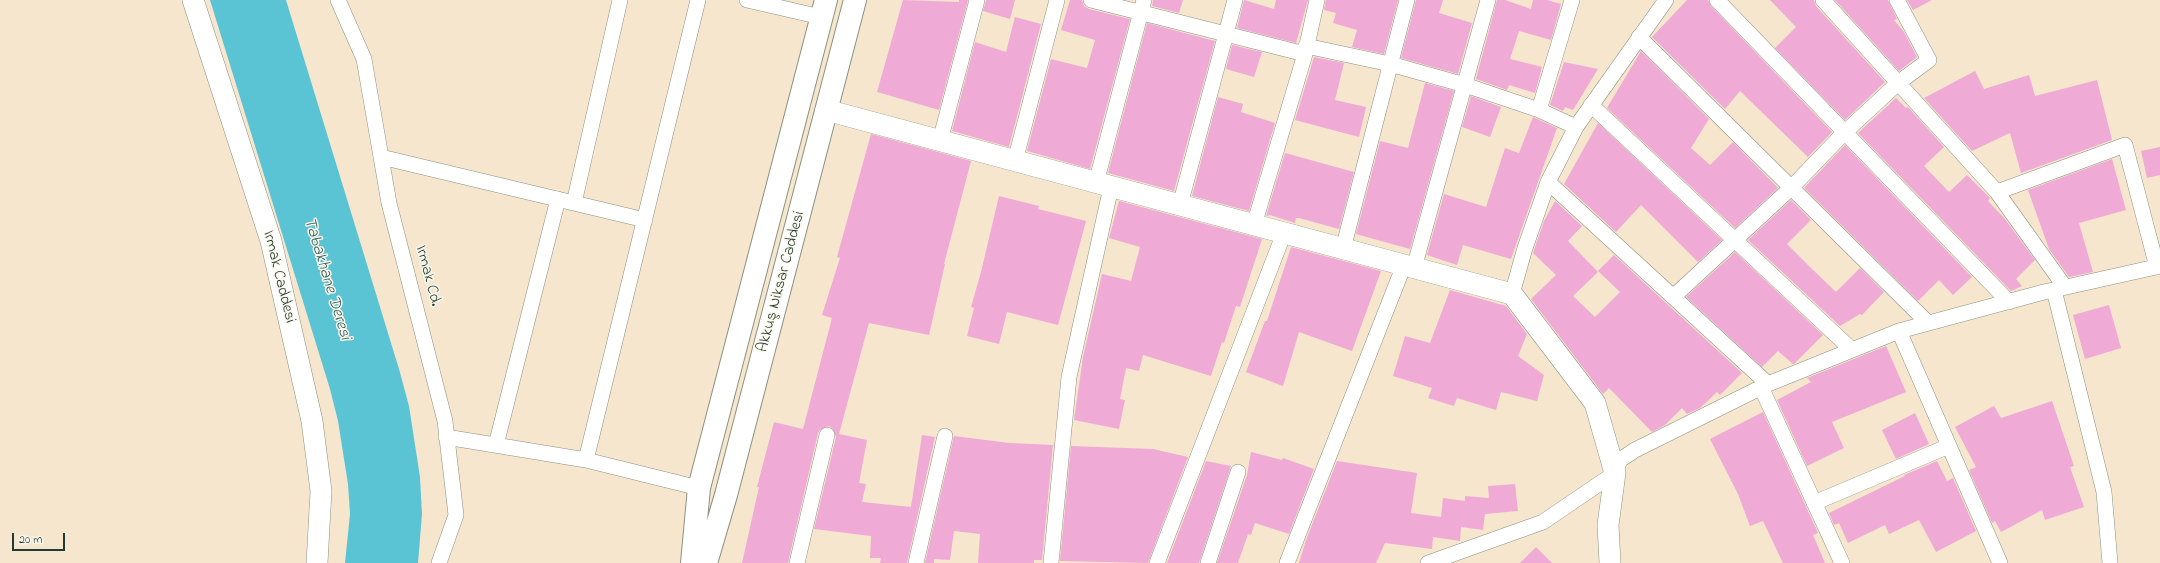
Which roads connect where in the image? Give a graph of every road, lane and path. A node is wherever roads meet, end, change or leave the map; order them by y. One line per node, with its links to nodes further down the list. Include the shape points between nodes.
1 (193, 0): 67 (street, Irmak Caddesi, via 270,241 312,421 320,491)
2 (338, 0): 33 (street, Irmak Cd., via 364,59)
3 (620, 0): 40 (street)
4 (698, 0): 42 (street)
5 (747, 0): 20 (street)
6 (855, 0): 28 (main road, Akkuş Niksar Caddesi)
7 (978, 0): 32 (street)
8 (1057, 0): 34 (street)
9 (1091, 0): 19 (street)
10 (1235, 0): 21 (street)
11 (1317, 0): 23 (street)
12 (1407, 0): 24 (street)
13 (1488, 0): 26 (street)
14 (1572, 0): 29 (street)
15 (1666, 0): 22 (street)
16 (1717, 0): 31 (street)
17 (1823, 0): 25 (street)
18 (1897, 0): 25 (street, via 1929,60)
19 (1142, 6): 21 (street); 36 (street)
20 (824, 9): 65 (main road, Akkuş Niksar Caddesi)
21 (1226, 35): 23 (street); 41 (street)
22 (1639, 38): 27 (street); 37 (street)
23 (1305, 50): 24 (street); 43 (street)
24 (1390, 64): 26 (street); 46 (street)
25 (1898, 83): 31 (street); 38 (street)
26 (1465, 85): 29 (street); 47 (street)
27 (1591, 105): 30 (street); 45 (street)
28 (826, 110): 32 (street); 70 (main road, Akkuş Niksar Caddesi)
29 (1539, 110): 30 (street)
30 (1576, 127): 35 (street)
31 (1844, 133): 37 (street); 52 (street)
32 (940, 141): 34 (street)
33 (381, 157): 39 (street); 59 (street, Irmak Cd., via 389,203 445,421)
34 (1015, 161): 36 (street)
35 (1548, 182): 50 (street); 51 (street)
36 (1103, 185): 41 (street); 73 (street, via 1069,377)
37 (1791, 188): 45 (street); 53 (street)
38 (1997, 192): 48 (street, via 2124,145); 49 (street)
39 (558, 199): 40 (street); 60 (street)
40 (574, 203): 42 (street)
41 (1180, 205): 43 (street)
42 (645, 220): 62 (street)
43 (1254, 225): 44 (street)
44 (1284, 233): 46 (street); 74 (street)
45 (1735, 240): 51 (street); 55 (street)
46 (1343, 249): 47 (street)
47 (1409, 266): 50 (street); 76 (street)
48 (2159, 266): 49 (street)
49 (2060, 289): 52 (street); 81 (street, via 2104,492)
50 (1512, 294): 64 (street, via 1595,403)
51 (1673, 297): 56 (street)
52 (2009, 302): 53 (street)
53 (1928, 323): 54 (street)
54 (1899, 331): 55 (street); 61 (street)
55 (1852, 350): 56 (street)
56 (1765, 385): 64 (street, via 1635,450 1620,460); 66 (street)
57 (827, 435): 71 (street)
58 (945, 436): 72 (street)
59 (446, 437): 60 (street); 68 (street, Irmak Cd., via 456,515)
60 (496, 445): 62 (street)
61 (1949, 446): 66 (street); 80 (street)
62 (586, 460): 65 (street)
63 (1238, 472): 75 (street)
64 (1615, 473): 77 (street, via 1543,522); 78 (street, via 1608,525)
65 (699, 488): 69 (main road, Akkuş Niksar Caddesi)
66 (1814, 503): 79 (street)
67 (317, 563)
68 (439, 563)
69 (692, 563)
70 (706, 563)
71 (797, 563)
72 (916, 563)
73 (1051, 563)
74 (1157, 563)
75 (1208, 563)
76 (1287, 563)
77 (1428, 563)
78 (1610, 563)
79 (1842, 563)
80 (2000, 563)
81 (2110, 563)

